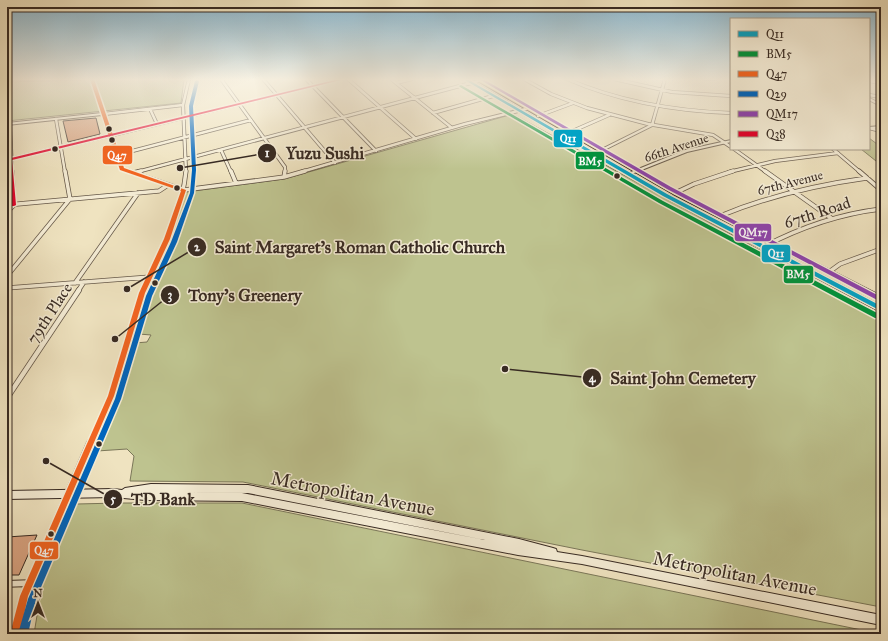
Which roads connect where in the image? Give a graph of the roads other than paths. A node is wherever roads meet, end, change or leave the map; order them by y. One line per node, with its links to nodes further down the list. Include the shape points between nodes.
1 (102, 109): 20 (street)
2 (150, 109): 20 (street); 29 (street)
3 (184, 109): 25 (street)
4 (218, 109): 25 (street)
5 (243, 109): 27 (street)
6 (289, 109): 31 (street)
7 (336, 109): 23 (street)
8 (371, 109): 23 (street)
9 (381, 109): 41 (street)
10 (428, 109): 19 (street)
11 (447, 109): 19 (street)
12 (515, 109): 18 (main road)
13 (526, 109): 18 (street); 24 (main road)
14 (557, 109): 24 (street)
15 (591, 109): 22 (street)
16 (656, 109): 30 (street)
17 (671, 109): 21 (street)
18 (518, 111): 33 (street); 59 (main road)
19 (433, 113): 33 (street)
20 (104, 114): 26 (street); 38 (street)
21 (730, 114)
22 (609, 115): 30 (street); 37 (street)
23 (343, 116): 31 (street); 49 (street)
24 (538, 116): 37 (main road)
25 (184, 117): 29 (street); 39 (street)
26 (56, 119): 28 (street); 45 (street)
27 (251, 120): 39 (street); 40 (street)
28 (8, 124): 54 (street)
29 (157, 124): 38 (street)
30 (652, 125): 43 (street, via 702,132); 50 (street)
31 (305, 127): 40 (street); 55 (street)
32 (881, 127): 34 (street)
33 (452, 128): 41 (street)
34 (870, 128)
35 (870, 128): 36 (street)
36 (881, 130)
37 (568, 133): 50 (main road)
38 (110, 135): 45 (street); 52 (street)
39 (185, 137): 52 (street); 53 (street)
40 (264, 138): 46 (street); 60 (street, via 285,167)
41 (416, 139): 49 (street)
42 (730, 141): 43 (street, 66th Avenue)
43 (725, 142): 44 (street); 57 (street, 66th Avenue, via 686,151)
44 (730, 146)
45 (61, 147): 54 (street); 69 (street)
46 (221, 150): 53 (street); 62 (street)
47 (735, 150): 56 (street)
48 (834, 150): 51 (street)
49 (376, 151): 55 (street)
50 (600, 151): 57 (main road)
51 (838, 153): 56 (street, via 796,157); 61 (street)
52 (117, 155): 58 (street, via 122,169)
53 (186, 159): 58 (street); 64 (street)
54 (9, 160): 70 (street)
55 (335, 163): 60 (street)
56 (756, 165): 65 (street); 68 (street, via 712,177)
57 (634, 171): 59 (street, 66th Avenue); 68 (main road)
58 (134, 173): 63 (street)
59 (628, 174): 77 (main road)
60 (284, 177): 62 (street)
61 (867, 178): 65 (street, 67th Avenue, via 828,182); 66 (street)
62 (236, 183): 64 (street)
63 (168, 185): 64 (street); 67 (street, via 159,190)
64 (184, 190): 81 (street, via 167,239)
65 (791, 190): 74 (street, 67th Avenue, via 752,202); 75 (street)
66 (881, 190)
67 (138, 193): 69 (street); 83 (street, 79th Place)
68 (675, 193): 74 (main road)
69 (70, 199): 70 (street); 80 (street)
70 (14, 205): 71 (street); 73 (street)
71 (7, 206)
72 (881, 209): 75 (street, 67th Road)
73 (7, 212)
74 (720, 216): 76 (main road)
75 (831, 218): 76 (street, 67th Road, via 797,229)
76 (771, 242): 77 (street, 67th Road); 79 (main road)
77 (763, 247): 86 (main road)
78 (881, 249): 79 (street, via 840,264)
79 (829, 272): 85 (main road)
80 (7, 276)
81 (150, 277): 82 (street); 88 (street, via 142,293 111,396)
82 (84, 282): 83 (street); 87 (street, 79th Place)
83 (75, 283): 84 (street)
84 (7, 288)
85 (881, 299)
86 (881, 309)
87 (7, 398)
88 (69, 493): 89 (main road, Metropolitan Avenue); 90 (street); 92 (main road, Metropolitan Avenue, via 242,497 582,560)
89 (7, 495)
90 (30, 583): 91 (street); 93 (street)
91 (7, 584)
92 (881, 620)
93 (14, 634)

